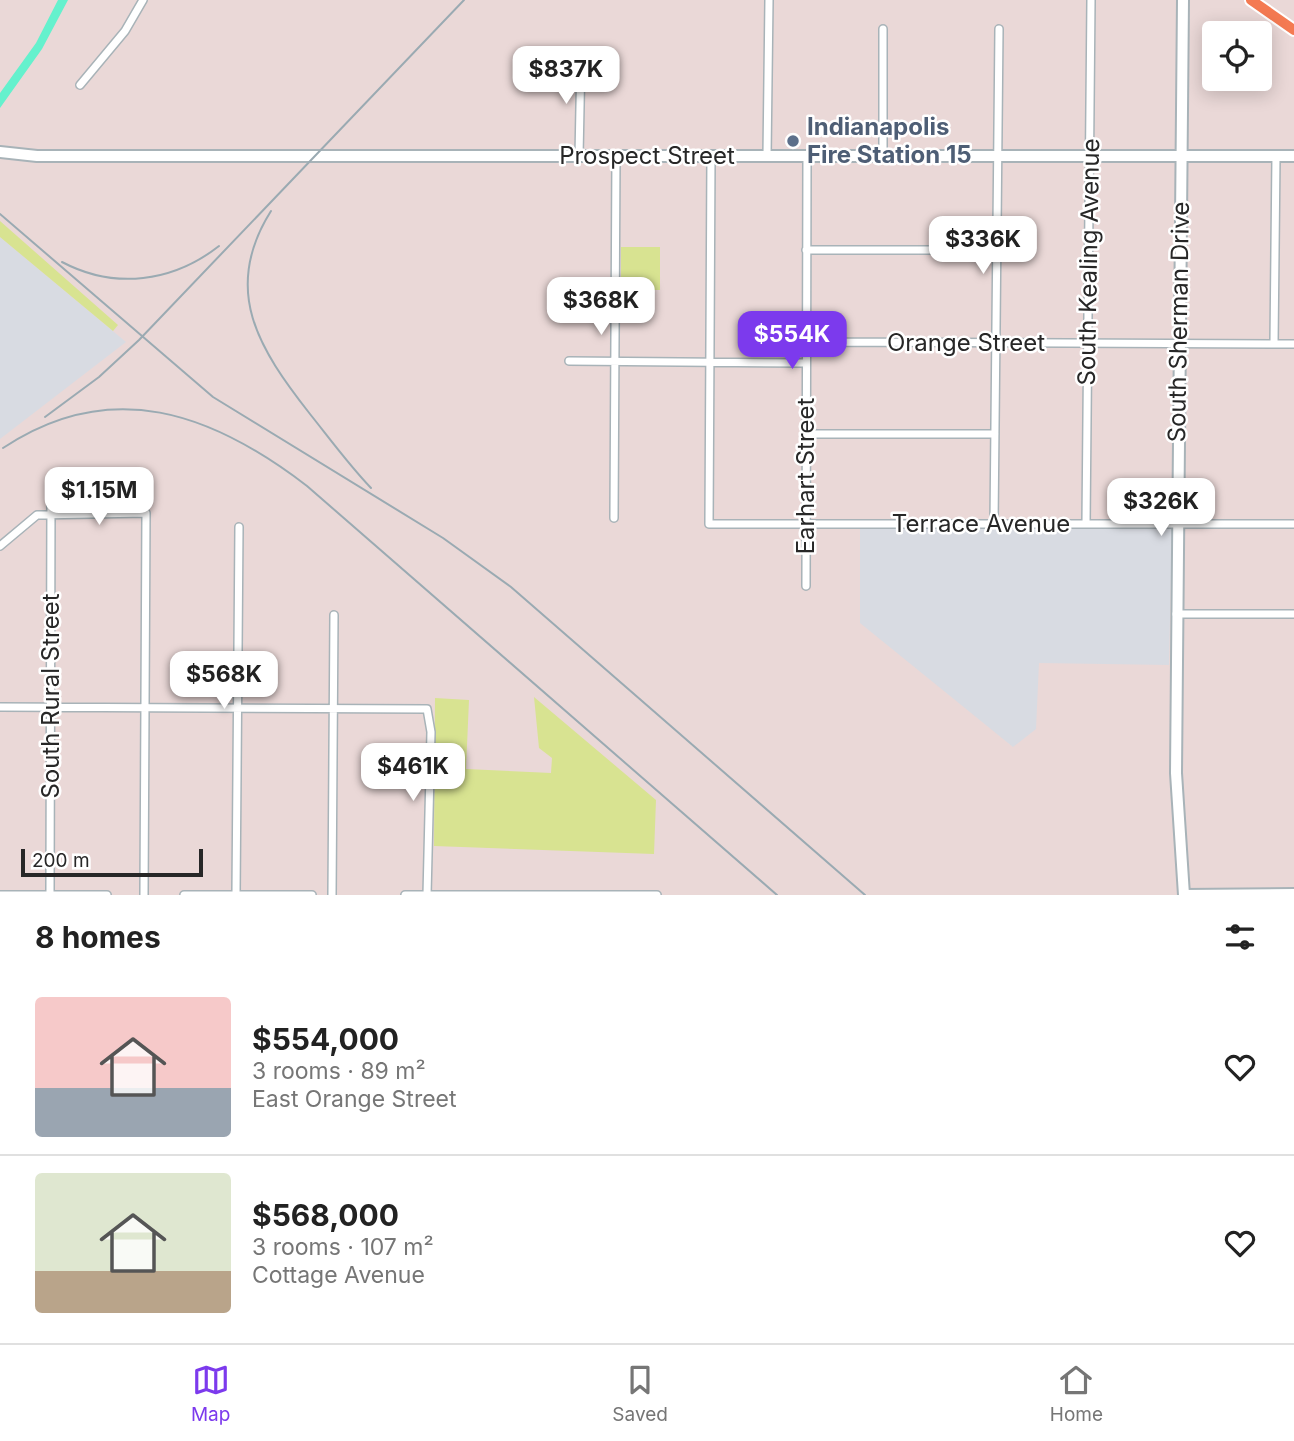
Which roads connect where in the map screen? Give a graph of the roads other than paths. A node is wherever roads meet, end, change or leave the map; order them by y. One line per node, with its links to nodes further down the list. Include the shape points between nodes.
1 (143, 0): 10 (street, via 125,32)
2 (769, 0): 15 (street)
3 (1091, 0): 19 (street, South Kealing Avenue)
4 (1183, 0): 20 (main road, South Sherman Drive)
5 (1251, 0): 8 (main road)
6 (883, 29): 17 (street)
7 (999, 29): 18 (street)
8 (1294, 30)
9 (581, 57): 12 (street)
10 (80, 85)
11 (0, 152): 12 (main road, Prospect Street, via 37,156)
12 (579, 156): 13 (main road, Prospect Street)
13 (615, 156): 14 (main road, Prospect Street); 32 (street)
14 (711, 156): 15 (main road, Prospect Street); 33 (street)
15 (767, 156): 16 (main road, Prospect Street)
16 (807, 156): 17 (main road, Prospect Street); 23 (street, Earhart Street)
17 (883, 156): 18 (main road, Prospect Street)
18 (998, 156): 19 (main road, Prospect Street); 24 (street)
19 (1090, 156): 20 (main road, Prospect Street); 27 (street, South Kealing Avenue)
20 (1182, 156): 21 (main road, Prospect Street); 28 (main road, South Sherman Drive)
21 (1276, 156): 22 (main road, Prospect Street); 29 (street)
22 (1294, 156)
23 (806, 250): 24 (street); 25 (street, Earhart Street)
24 (997, 250): 26 (street)
25 (806, 342): 26 (street, Orange Street); 34 (street, Earhart Street)
26 (996, 343): 27 (street, Orange Street); 36 (street)
27 (1088, 343): 28 (street, Orange Street); 42 (street, South Kealing Avenue)
28 (1178, 344): 29 (street, Orange Street); 43 (main road, South Sherman Drive)
29 (1274, 344): 30 (street, Orange Street)
30 (1294, 344)
31 (569, 361): 32 (street)
32 (615, 361): 33 (street); 39 (street)
33 (710, 362): 34 (street); 40 (street, Terrace Avenue, via 709,524)
34 (806, 363): 35 (street, Earhart Street)
35 (806, 434): 36 (street); 40 (street, Earhart Street)
36 (995, 434): 41 (street)
37 (51, 497): 38 (street, South Rural Street)
38 (51, 513): 46 (street, via 30,519); 52 (street, South Rural Street); 53 (street, via 146,513)
39 (614, 518)
40 (806, 524): 41 (street, Terrace Avenue); 47 (street, Earhart Street)
41 (994, 524): 42 (street, Terrace Avenue)
42 (1086, 524): 43 (street, Terrace Avenue)
43 (1177, 524): 44 (street, Terrace Avenue); 48 (main road, South Sherman Drive)
44 (1294, 524)
45 (239, 527): 54 (street)
46 (0, 545)
47 (806, 586)
48 (1176, 614): 49 (street); 68 (main road, South Sherman Drive, via 1176,795)
49 (1294, 614)
50 (334, 615): 55 (street)
51 (0, 707): 52 (street)
52 (51, 707): 53 (street); 58 (street, South Rural Street)
53 (146, 707): 54 (street); 60 (street)
54 (238, 709): 55 (street); 62 (street)
55 (334, 709): 64 (street); 66 (street, via 427,709)
56 (1294, 894): 69 (main road)
57 (0, 895): 58 (street)
58 (50, 895): 59 (street)
59 (107, 895)
60 (144, 895)
61 (184, 895): 62 (street)
62 (236, 895): 63 (street)
63 (312, 895)
64 (332, 895)
65 (405, 895): 66 (street)
66 (427, 895): 67 (street)
67 (657, 895)
68 (1184, 895): 69 (main road)
69 (1268, 895)

